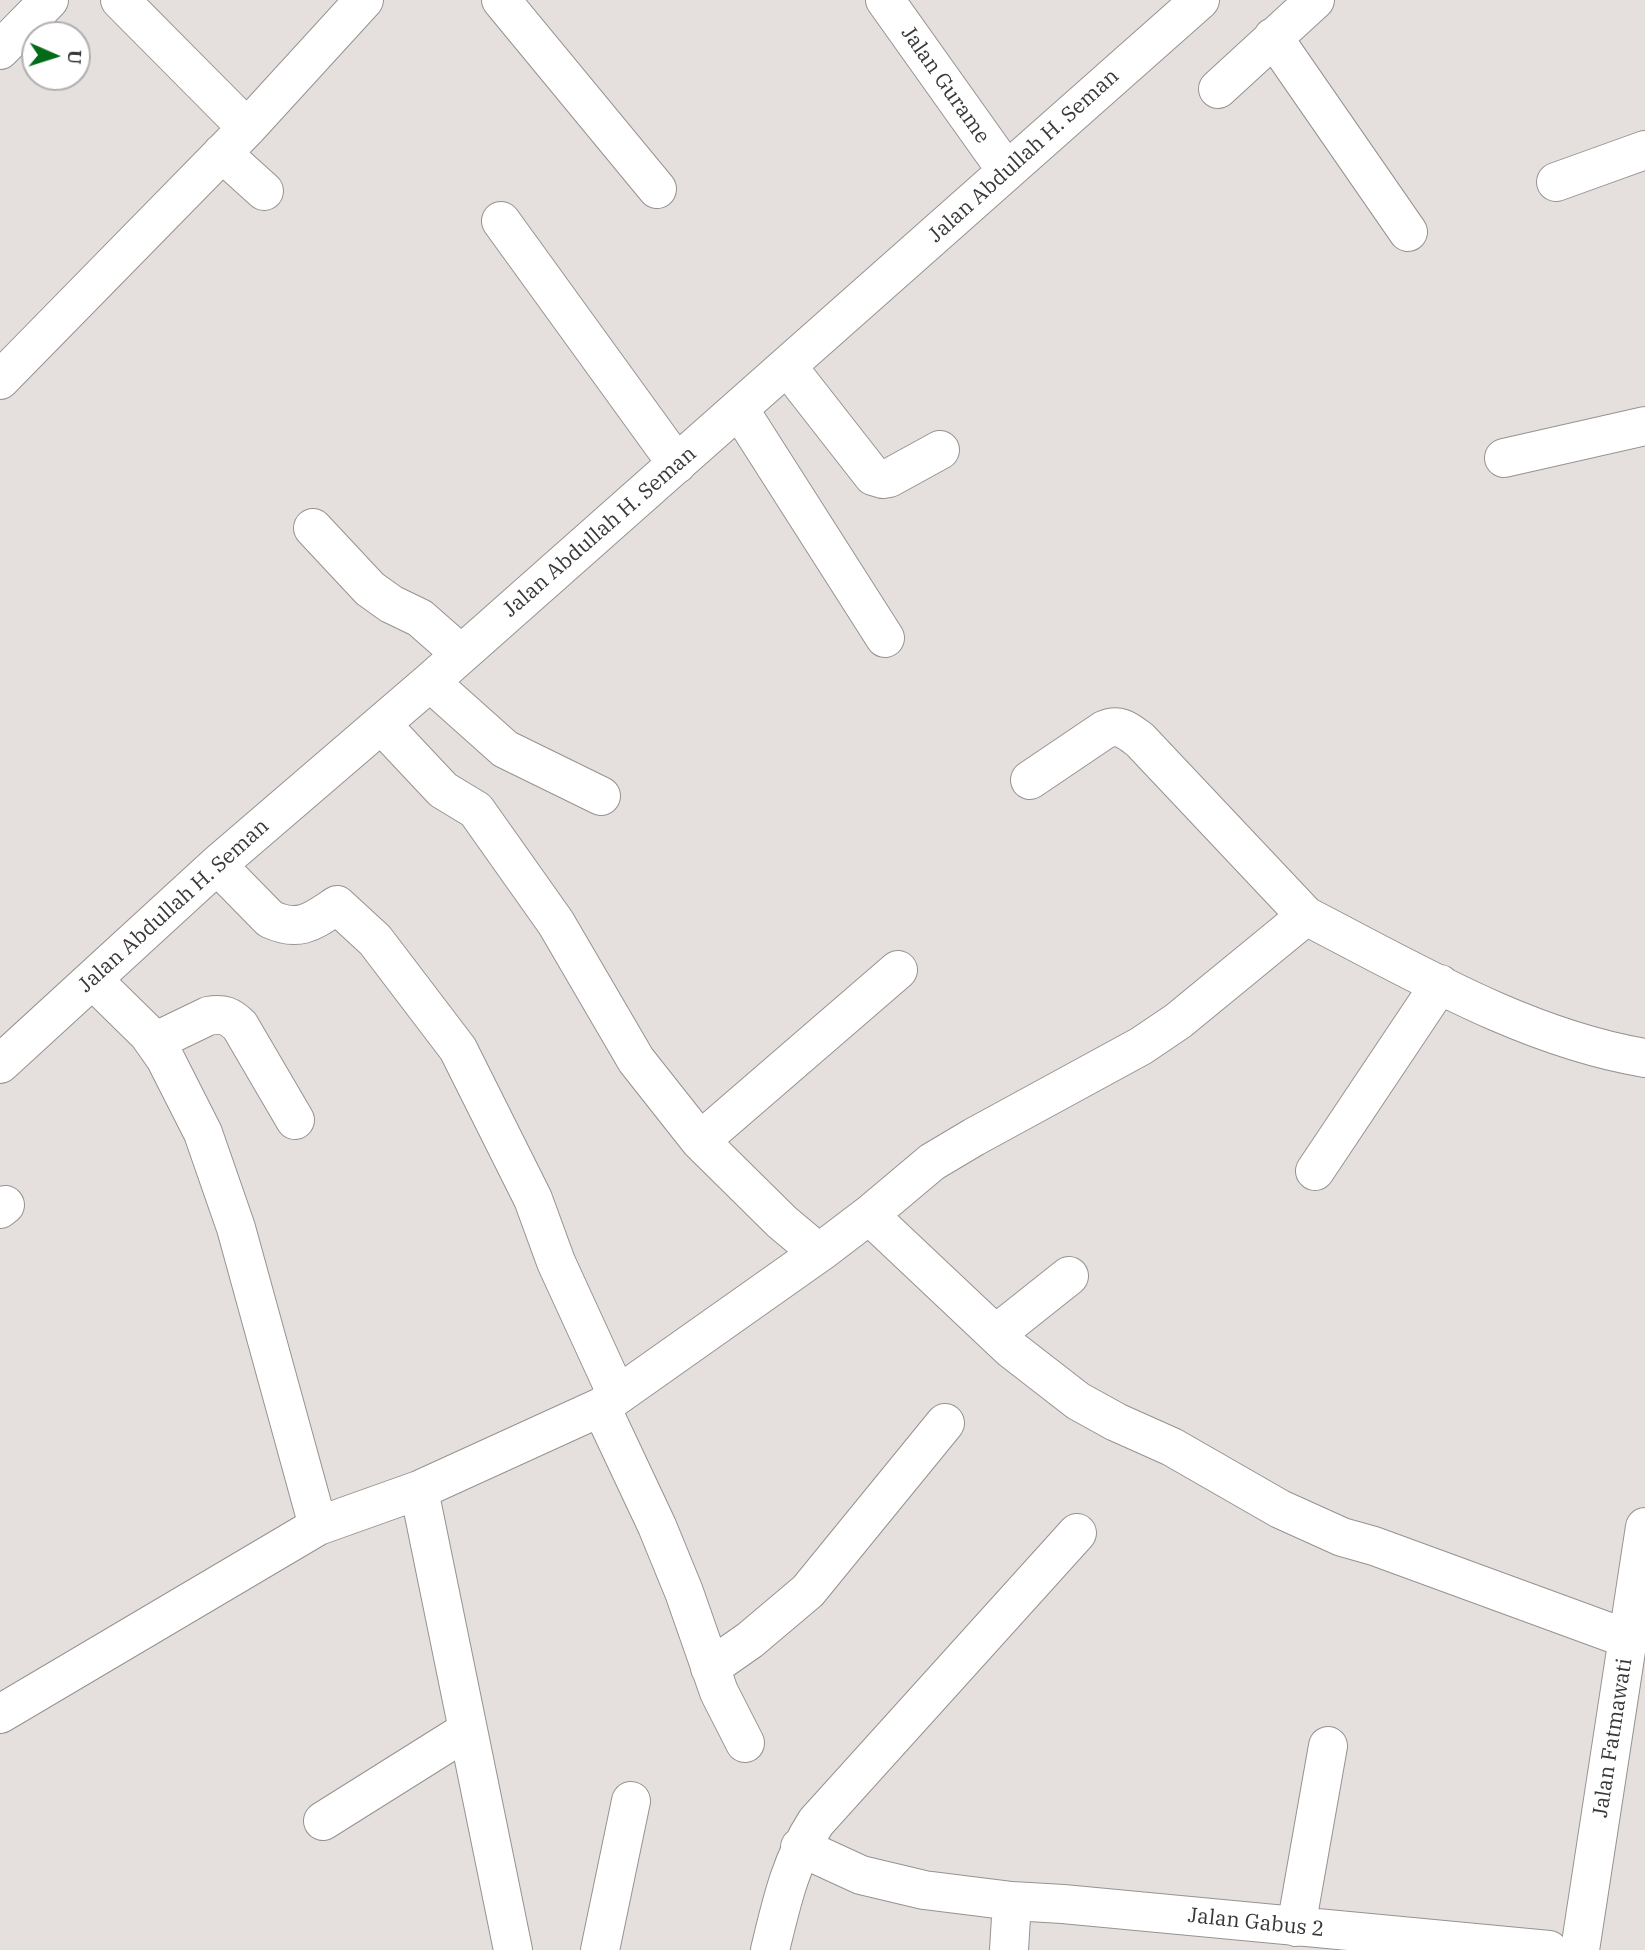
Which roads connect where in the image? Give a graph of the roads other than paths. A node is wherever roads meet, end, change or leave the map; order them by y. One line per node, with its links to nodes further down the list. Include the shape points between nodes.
1 (49, 0): 9 (street)
2 (120, 0): 11 (street)
3 (364, 0): 11 (street)
4 (501, 0): 15 (street)
5 (885, 0): 13 (street, Jalan Gurame)
6 (1200, 0): 13 (street, Jalan Abdullah H. Seman)
7 (1315, 0): 8 (street)
8 (1273, 37): 10 (street); 18 (street)
9 (0, 50)
10 (1218, 89)
11 (235, 141): 16 (street, via 244,175); 20 (street)
12 (1645, 150): 14 (street)
13 (1006, 170): 19 (street, Jalan Abdullah H. Seman)
14 (1556, 182)
15 (657, 189)
16 (264, 191)
17 (501, 221): 25 (street)
18 (1408, 232)
19 (787, 366): 21 (street, Jalan Abdullah H. Seman); 23 (street, via 873,476 889,478)
20 (0, 380)
21 (739, 409): 25 (street, Jalan Abdullah H. Seman); 27 (street)
22 (1645, 426): 24 (street)
23 (940, 450)
24 (1504, 458)
25 (677, 464): 28 (street, Jalan Abdullah H. Seman)
26 (313, 528): 28 (street, via 370,589 420,618)
27 (885, 638)
28 (461, 654): 29 (street, Jalan Abdullah H. Seman)
29 (430, 682): 30 (street, Jalan Abdullah H. Seman); 32 (street, via 505,749)
30 (381, 724): 33 (street, Jalan Abdullah H. Seman); 42 (street, via 443,790 475,810 556,923 636,1060)
31 (1030, 780): 34 (street, via 1104,730 1126,729)
32 (601, 796)
33 (217, 865): 36 (street, Jalan Abdullah H. Seman); 48 (street, via 270,919 281,924 307,925 337,905 375,940 458,1049 533,1199)
34 (1306, 916): 37 (street); 44 (street, via 1159,1034 932,1162)
35 (898, 970): 42 (street)
36 (93, 980): 38 (street); 39 (street, Jalan Abdullah H. Seman)
37 (1440, 984): 40 (street, via 1538,1029 1604,1051); 43 (street)
38 (154, 1042): 41 (street, via 208,1016 231,1017); 51 (street, via 203,1133 236,1228)
39 (2, 1057)
40 (1645, 1058)
41 (295, 1120)
42 (700, 1141): 45 (street)
43 (1315, 1171)
44 (869, 1215): 45 (street); 47 (street)
45 (819, 1253): 48 (street)
46 (1069, 1276): 47 (street)
47 (996, 1334): 54 (street, via 1078,1401 1172,1447 1280,1509 1342,1537)
48 (609, 1401): 50 (street); 55 (street)
49 (945, 1423): 55 (street, via 808,1591)
50 (419, 1490): 51 (street); 57 (street)
51 (318, 1526): 56 (street)
52 (1645, 1527): 54 (street, Jalan Fatmawati)
53 (1077, 1533): 62 (street, via 816,1822)
54 (1628, 1639): 70 (street, Jalan Fatmawati)
55 (710, 1668): 58 (street)
56 (0, 1714)
57 (468, 1730): 61 (street); 65 (street)
58 (745, 1742)
59 (1328, 1746): 64 (street)
60 (631, 1801): 66 (street)
61 (323, 1821)
62 (800, 1847): 63 (street, Jalan Gabus 2, via 862,1875 923,1890); 67 (street)
63 (1012, 1901): 64 (street, Jalan Gabus 2); 68 (street)
64 (1296, 1927): 69 (street, Jalan Gabus 2)
65 (506, 1949)
66 (600, 1950)
67 (770, 1950)
68 (1009, 1950)
69 (1549, 1950)
70 (1580, 1950)

